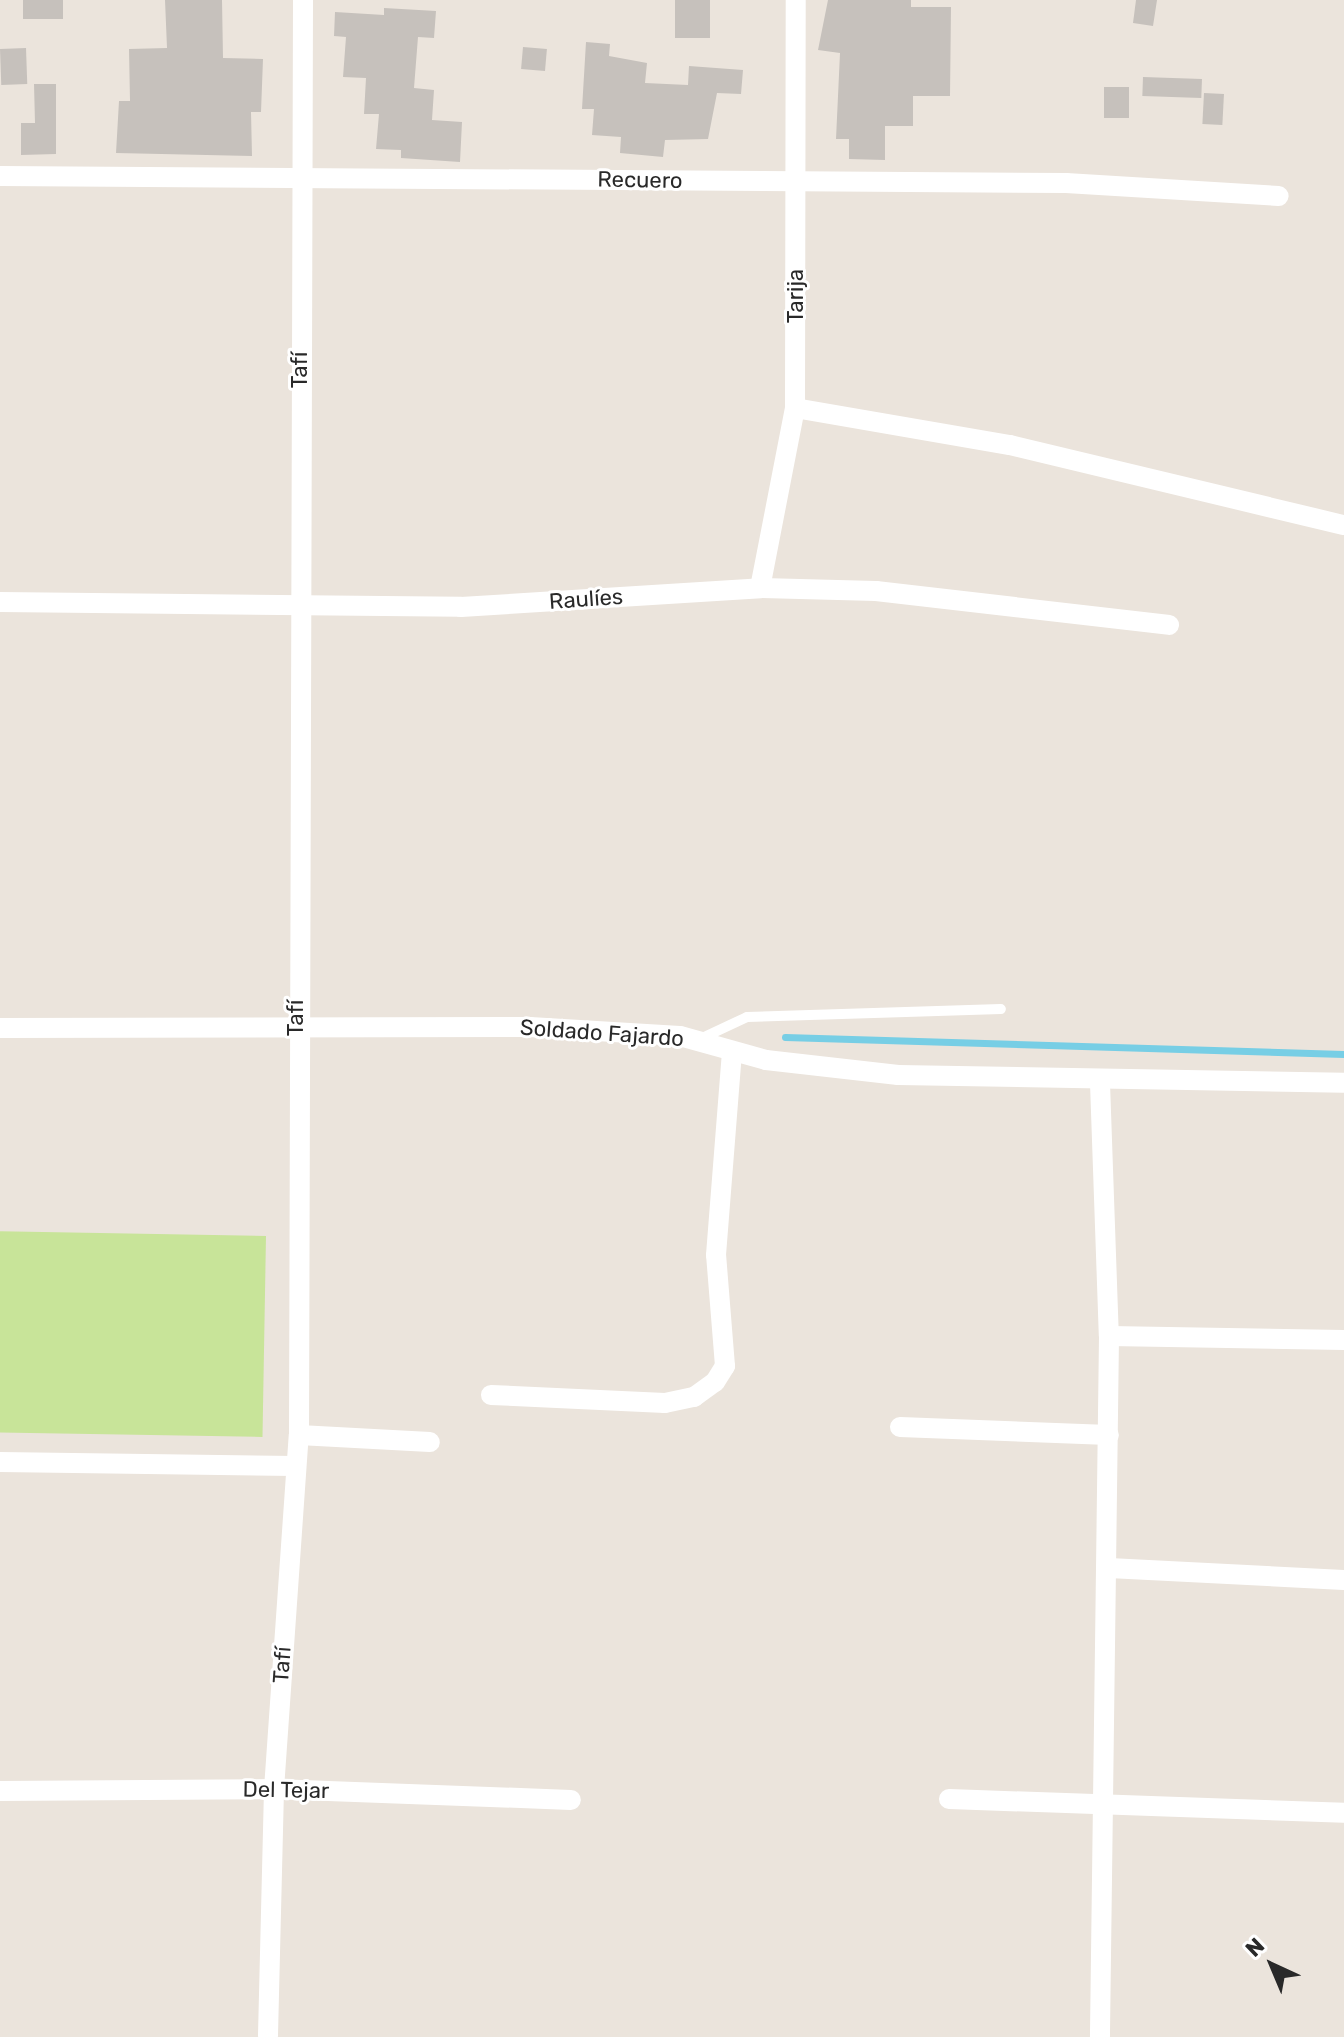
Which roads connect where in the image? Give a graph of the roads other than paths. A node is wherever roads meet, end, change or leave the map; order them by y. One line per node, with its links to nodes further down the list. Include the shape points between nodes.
1 (303, 0): 3 (street, Tafí)
2 (796, 0): 5 (street, Tarija)
3 (300, 174): 4 (street, Recuero); 5 (street, Recuero); 11 (street, Tafí)
4 (0, 176)
5 (796, 183): 6 (street, Recuero, via 1066,183); 7 (street, Tarija)
6 (1279, 196)
7 (795, 408): 8 (street, via 1010,445); 9 (street, Tarija)
8 (1344, 525)
9 (760, 588): 11 (street, Raulíes, via 461,607); 12 (street, Raulíes, via 876,591)
10 (0, 602): 11 (street, Raulíes)
11 (300, 603): 15 (street, Tafí)
12 (1169, 625)
13 (1001, 1009): 16 (lane, via 747,1017)
14 (0, 1028): 15 (street, Soldado Fajardo)
15 (296, 1031): 16 (street, Soldado Fajardo, via 530,1027); 24 (street, Tafí)
16 (698, 1040): 17 (street, Soldado Fajardo)
17 (732, 1052): 18 (street, Soldado Fajardo, via 898,1075); 22 (street, via 716,1255 725,1366 715,1382 694,1397 665,1403)
18 (1100, 1083): 19 (street, Soldado Fajardo); 20 (street)
19 (1344, 1083)
20 (1109, 1336): 21 (street); 25 (street)
21 (1344, 1340)
22 (491, 1395)
23 (900, 1427): 25 (street)
24 (299, 1435): 26 (street); 28 (street, Tafí)
25 (1109, 1435): 29 (street)
26 (430, 1442)
27 (0, 1462): 28 (street)
28 (295, 1466): 31 (street, Tafí)
29 (1109, 1568): 30 (street); 35 (street)
30 (1344, 1580)
31 (274, 1789): 32 (street, Del Tejar); 34 (street, Del Tejar); 37 (street, Tafí)
32 (0, 1791)
33 (949, 1799): 35 (street)
34 (571, 1800)
35 (1105, 1805): 36 (street); 38 (street)
36 (1344, 1813)
37 (268, 2035)
38 (1100, 2037)

